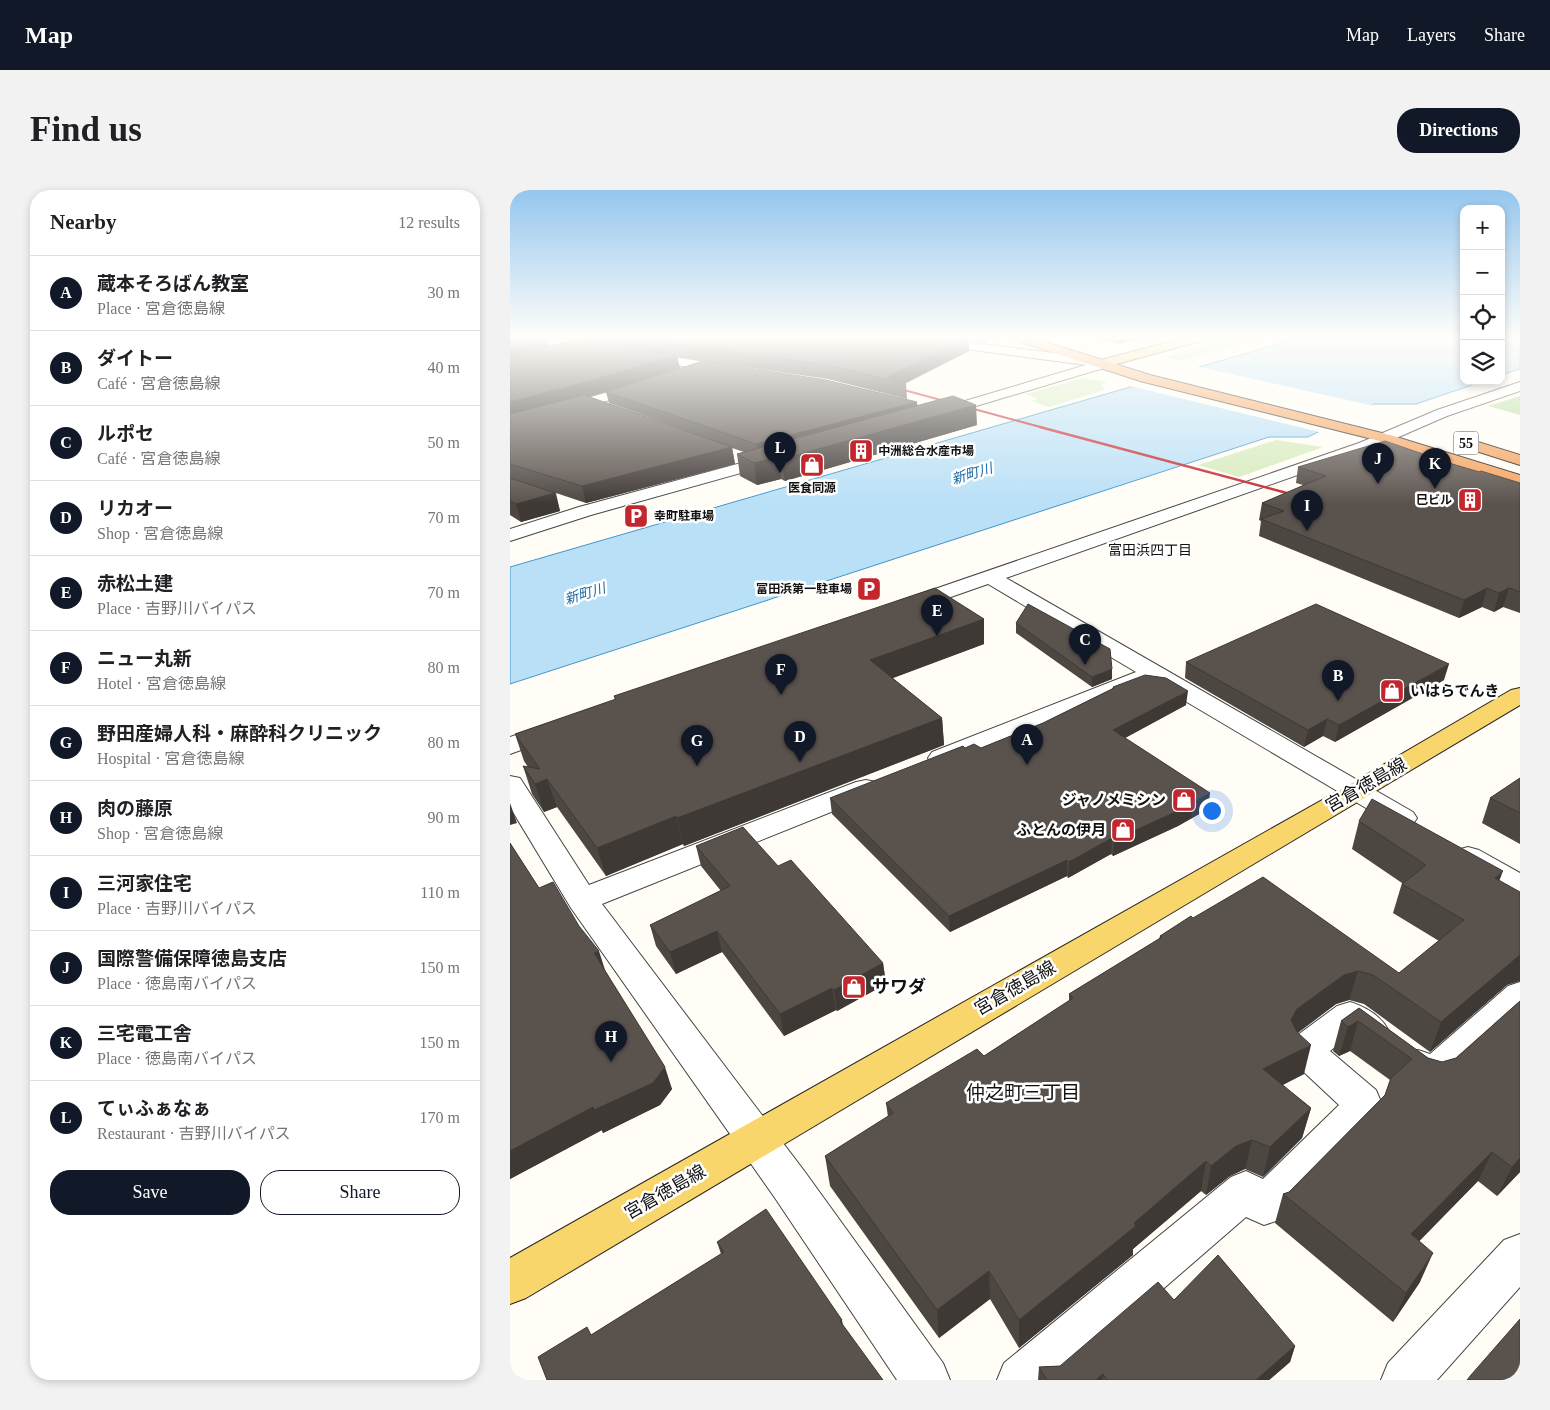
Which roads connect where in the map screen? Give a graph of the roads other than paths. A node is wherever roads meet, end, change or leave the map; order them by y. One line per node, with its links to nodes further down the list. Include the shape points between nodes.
1 (619, 394): 5 (street)
2 (990, 394): 7 (street)
3 (1227, 394): 10 (highway, via 1342,426)
4 (1498, 394): 9 (street)
5 (589, 403): 6 (street); 8 (street)
6 (608, 410)
7 (927, 413)
8 (510, 424)
9 (1412, 426): 10 (street); 13 (highway, 55)
10 (1386, 429): 15 (highway, 55); 19 (street, via 1365,446)
11 (729, 454): 14 (street)
12 (785, 456): 14 (street)
13 (1520, 460)
14 (757, 464): 17 (street)
15 (1520, 480)
16 (557, 501): 17 (street)
17 (585, 511): 18 (street)
18 (510, 535)
19 (990, 577): 20 (street); 21 (street)
20 (887, 614)
21 (1156, 673): 25 (street); 28 (street)
22 (1520, 695): 28 (main road, 宮倉徳島線)
23 (576, 722): 24 (street)
24 (510, 746)
25 (915, 768)
26 (888, 779): 32 (street)
27 (510, 784): 32 (street)
28 (1357, 792): 29 (street); 34 (main road, 宮倉徳島線)
29 (1426, 832)
30 (1452, 847): 31 (street)
31 (1520, 887)
32 (582, 900): 34 (street)
33 (1520, 995): 38 (street, via 1431,1074 1350,1016 1304,1050 1362,1102 1359,1111 1264,1206 1246,1190)
34 (756, 1139): 36 (main road, 宮倉徳島線); 37 (street)
35 (1520, 1255): 39 (street)
36 (510, 1282)
37 (926, 1380)
38 (1020, 1380)
39 (1405, 1380)

